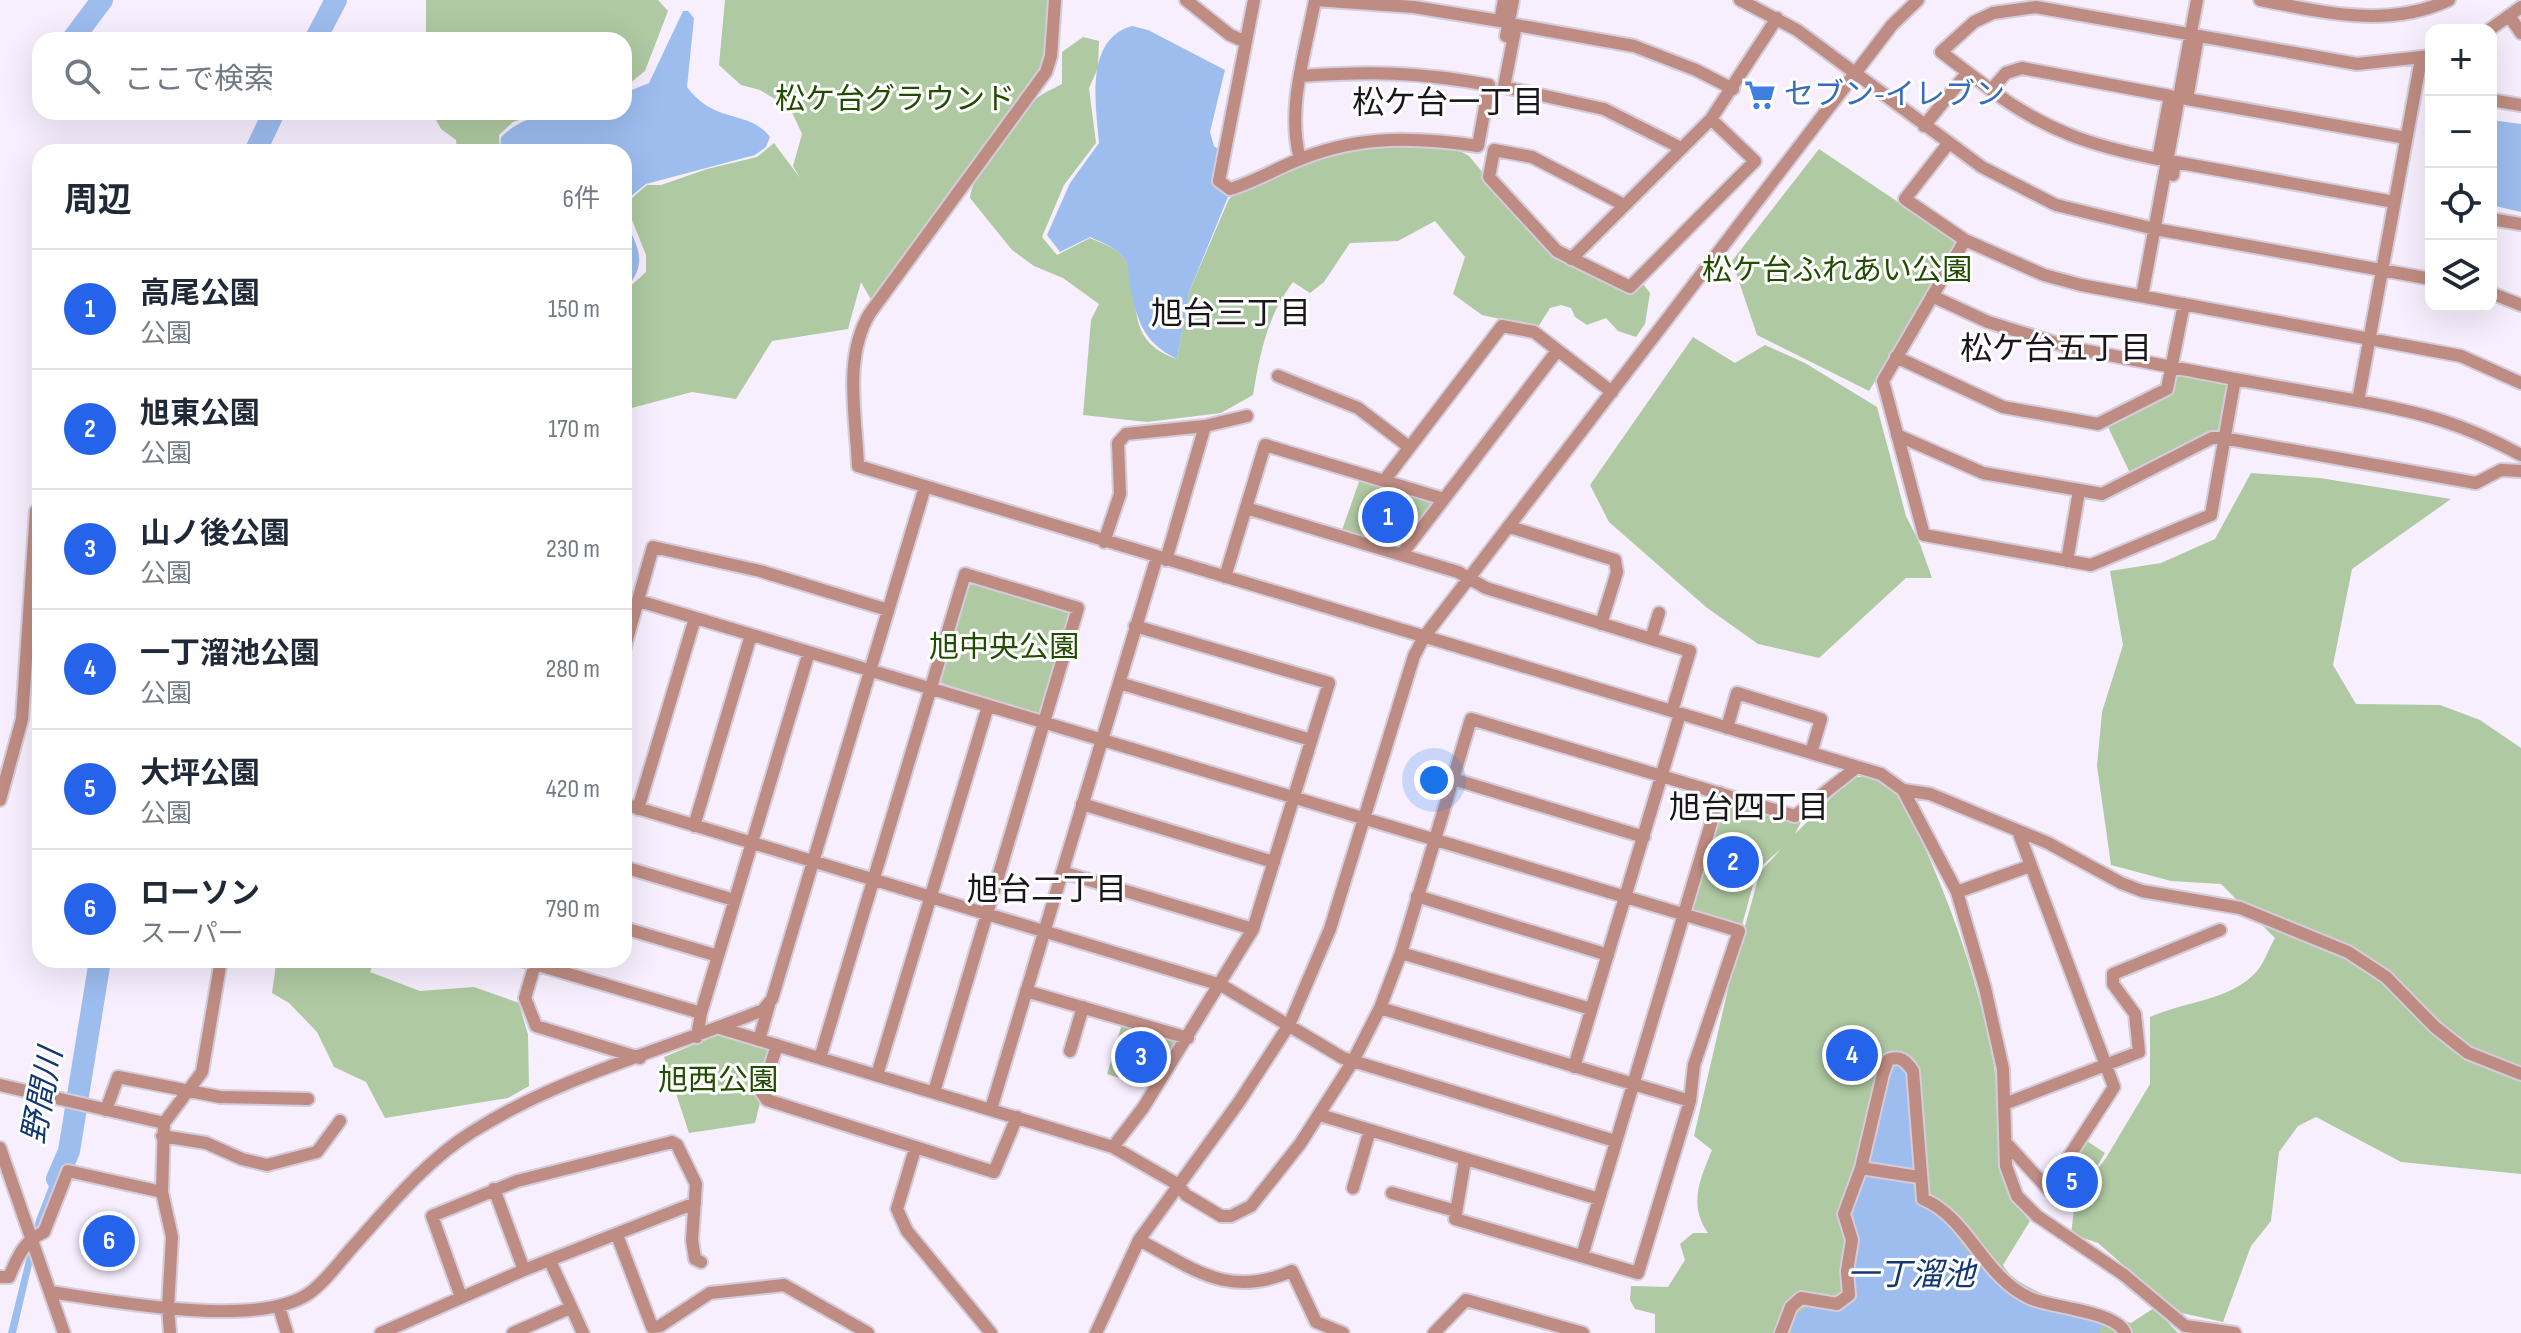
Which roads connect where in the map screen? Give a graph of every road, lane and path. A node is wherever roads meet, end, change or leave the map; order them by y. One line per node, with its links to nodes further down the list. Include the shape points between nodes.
1 (1055, 0): 66 (street, via 1046,72 857,337 858,466)
2 (1186, 0): 18 (street)
3 (1254, 0): 18 (street)
4 (1315, 0): 5 (street, via 1414,7 1500,21); 23 (street)
5 (1504, 0)
6 (1513, 0): 33 (street)
7 (1918, 0): 21 (street)
8 (2197, 0): 17 (street)
9 (2260, 0): 10 (street, via 2370,18 2416,13)
10 (2449, 0)
11 (1748, 2): 14 (street)
12 (2521, 7): 13 (street)
13 (2510, 17): 15 (street); 16 (street)
14 (1777, 18): 21 (street); 24 (street)
15 (2497, 25)
16 (2521, 33)
17 (2194, 35): 19 (street, via 2357,64); 22 (street, via 2063,11 2012,8 1974,22 1941,52); 30 (street, via 2187,99); 39 (street)
18 (1246, 42): 34 (street, via 1219,181 1230,189)
19 (2425, 57)
20 (2425, 61): 30 (street)
21 (1855, 73): 29 (street); 56 (street)
22 (1967, 73): 25 (street); 29 (street)
23 (1301, 76): 34 (street, via 1293,133); 34 (street, via 1380,70 1489,85 1478,146 1392,138 1355,141)
24 (1733, 89): 28 (street); 32 (street, via 1634,46 1516,25 1504,87 1604,109)
25 (1991, 90): 25 (street, via 2006,73 2022,68 2170,96 2158,159 2077,139 2031,119)
26 (2497, 101): 27 (street)
27 (2521, 103)
28 (1711, 119): 32 (street); 41 (street, via 1755,161 1630,287)
29 (1924, 126): 31 (street)
30 (2406, 138): 35 (street)
31 (1948, 144): 39 (street, via 2010,185 2056,205); 40 (street, via 1905,199)
32 (1681, 148): 36 (street)
33 (1484, 153)
34 (1300, 159)
35 (2394, 202): 39 (street, via 2175,162); 42 (street)
36 (1624, 205): 41 (street); 41 (street, via 1532,157 1494,150 1489,177 1557,251)
37 (2497, 220): 38 (street)
38 (2521, 224)
39 (2159, 229): 42 (street); 46 (street)
40 (1965, 240): 45 (street); 46 (street, via 2044,275)
41 (1571, 259)
42 (2382, 270): 43 (street); 49 (street)
43 (2425, 278)
44 (2497, 295): 48 (street)
45 (1932, 296): 51 (street); 52 (street, via 2024,335)
46 (2142, 296): 47 (street)
47 (2184, 304): 49 (street); 52 (street)
48 (2521, 305)
49 (2370, 338): 55 (street, via 2461,356); 57 (street)
50 (1557, 351): 56 (street); 62 (street, via 1534,332 1502,326); 68 (street)
51 (1896, 357): 52 (street, via 2003,407 2098,424 2167,389); 60 (street, via 1883,381)
52 (2173, 367): 54 (street)
53 (1278, 376): 62 (street, via 1358,408)
54 (2235, 379): 57 (street); 61 (street)
55 (2521, 383)
56 (1612, 392): 70 (street)
57 (2358, 401): 63 (street, via 2436,416)
58 (1247, 416): 59 (street)
59 (1205, 426): 71 (street, via 1126,434 1118,443 1120,494); 73 (street)
60 (1897, 435): 67 (street, via 1983,473); 74 (street, via 1924,535)
61 (2223, 438): 64 (street, via 2476,483 2501,470); 67 (street, via 2212,438 2102,494); 74 (street, via 2211,515 2091,565)
62 (1409, 447): 65 (street)
63 (2521, 455)
64 (2521, 471)
65 (1384, 481): 68 (street); 69 (street, via 1265,445)
66 (925, 487): 71 (street); 79 (street)
67 (2079, 491): 74 (street)
68 (1444, 499): 72 (street)
69 (1246, 508): 72 (street); 76 (street)
70 (1510, 527): 77 (street); 83 (street, via 1615,560 1617,572)
71 (1104, 542): 73 (street)
72 (1402, 554): 77 (street)
73 (1162, 558): 76 (street); 84 (street)
74 (2067, 561)
75 (32, 570): 105 (street, via 22,719)
76 (1225, 577): 86 (street)
77 (1470, 580): 83 (street); 86 (street)
78 (639, 601): 79 (street, via 653,547 760,571); 81 (street); 82 (street)
79 (888, 610): 89 (street)
80 (1659, 613): 87 (street)
81 (695, 618): 85 (street); 108 (street)
82 (632, 624)
83 (1601, 624): 87 (street)
84 (1135, 626): 90 (street); 97 (street, via 1329,683)
85 (751, 635): 88 (street); 110 (street)
86 (1424, 637): 93 (street); 109 (street)
87 (1651, 639): 93 (street, via 1690,651)
88 (809, 652): 89 (street); 114 (street)
89 (870, 670): 91 (street); 115 (street)
90 (1119, 683): 96 (street); 97 (street)
91 (930, 688): 92 (street); 94 (street, via 965,574 1078,608); 120 (street)
92 (988, 706): 94 (street); 122 (street)
93 (1676, 712): 95 (street); 100 (street)
94 (1044, 722): 96 (street); 126 (street)
95 (1727, 728): 98 (street); 98 (street, via 1737,693 1751,697 1821,719)
96 (1101, 740): 104 (street); 106 (street)
97 (1311, 740): 104 (street)
98 (1811, 753): 99 (street)
99 (1857, 767): 102 (street, via 1892,779); 103 (street, via 1795,816)
100 (1662, 776): 101 (street, via 1471,719); 103 (street); 112 (street)
101 (1453, 779): 112 (street); 113 (street)
102 (1903, 790): 111 (street, via 1930,794); 121 (street)
103 (1720, 793): 127 (street)
104 (1294, 797): 109 (street); 116 (street)
105 (0, 800)
106 (1082, 804): 116 (street); 119 (street)
107 (632, 807): 108 (street)
108 (638, 809): 110 (street)
109 (1363, 818): 113 (street); 145 (street, via 1330,929)
110 (694, 826): 114 (street)
111 (2018, 831): 117 (street); 157 (street, via 2142,891 2240,908 2348,952 2386,977 2468,1053)
112 (1644, 837): 124 (street)
113 (1435, 840): 123 (street); 124 (street)
114 (752, 843): 115 (street); 125 (street)
115 (813, 861): 120 (street); 140 (street)
116 (1274, 862): 128 (street)
117 (2030, 866): 121 (street); 155 (street)
118 (632, 869): 125 (street)
119 (1062, 872): 128 (street); 130 (street)
120 (873, 879): 122 (street); 153 (street)
121 (1957, 892): 165 (street, via 1985,988)
122 (931, 896): 126 (street); 158 (street)
123 (1417, 896): 132 (street); 133 (street)
124 (1625, 897): 127 (street); 133 (street)
125 (734, 900): 134 (street)
126 (987, 913): 130 (street); 162 (street)
127 (1682, 915): 160 (street); 164 (street, via 1739,931 1694,1065)
128 (1253, 929): 138 (street)
129 (632, 930): 134 (street)
130 (1043, 930): 138 (street); 139 (street)
131 (2220, 930): 155 (street, via 2113,974 2113,984 2135,1014 2139,1052)
132 (1401, 953): 142 (street); 143 (street)
133 (1608, 955): 143 (street)
134 (718, 956): 144 (street)
135 (220, 968): 161 (street, via 207,1057)
136 (534, 968): 152 (street, via 525,998 536,1026)
137 (549, 968): 144 (street)
138 (1221, 985): 145 (street); 148 (street)
139 (1026, 991): 141 (street); 166 (street)
140 (769, 1005): 146 (street); 149 (street)
141 (1083, 1007): 148 (street); 151 (street)
142 (1380, 1008): 154 (street); 156 (street)
143 (1591, 1009): 156 (street)
144 (701, 1013): 147 (street)
145 (1289, 1025): 154 (street); 181 (street)
146 (720, 1028): 147 (street); 149 (street)
147 (697, 1037): 152 (street)
148 (1188, 1038): 175 (street)
149 (759, 1040): 150 (street)
150 (777, 1045): 153 (street); 177 (street, via 762,1093 767,1100)
151 (1070, 1051)
152 (640, 1058): 200 (street, via 528,1101 471,1132 417,1178 314,1289)
153 (820, 1058): 158 (street)
154 (1353, 1061): 168 (street); 173 (street)
155 (2105, 1065): 165 (street); 174 (street, via 2114,1087 2048,1189)
156 (1574, 1067): 160 (street)
157 (2521, 1074)
158 (877, 1075): 162 (street)
159 (0, 1085): 167 (street)
160 (1632, 1085): 164 (street); 173 (street)
161 (190, 1090): 163 (street, via 233,1098); 167 (street, via 118,1077); 171 (street)
162 (934, 1092): 166 (street)
163 (308, 1099)
164 (1690, 1101): 192 (street, via 1638,1273)
165 (2007, 1103): 174 (street)
166 (991, 1109): 169 (street)
167 (106, 1110): 171 (street)
168 (1320, 1115): 172 (street); 181 (street, via 1251,1206 1241,1211 1221,1216)
169 (1017, 1117): 175 (street); 177 (street, via 994,1172)
170 (340, 1121): 171 (street, via 317,1152 267,1165)
171 (163, 1130): 184 (street)
172 (1370, 1130): 178 (street); 182 (street)
173 (1615, 1141): 186 (street)
174 (2008, 1145): 217 (street, via 2010,1181 2037,1216 2124,1275 2185,1326)
175 (1113, 1147): 181 (street)
176 (0, 1148): 190 (street)
177 (915, 1149): 210 (street, via 897,1209 907,1231)
178 (1465, 1160): 186 (street); 188 (street)
179 (1861, 1168): 180 (street); 180 (street, via 1888,1060 1902,1058 1913,1071); 215 (street, via 1844,1214 1852,1240 1849,1295 1837,1304 1801,1298 1791,1307)
180 (1919, 1177): 216 (street, via 1923,1199 1955,1219 1987,1264 2022,1294 2112,1321)
181 (1177, 1184): 191 (street)
182 (1353, 1188)
183 (494, 1189): 187 (street, via 672,1142 696,1184); 195 (street); 198 (street, via 432,1216)
184 (162, 1192): 190 (street, via 68,1171 44,1232); 199 (street, via 172,1237)
185 (1392, 1193): 188 (street)
186 (1599, 1199): 192 (street)
187 (695, 1203): 189 (street); 194 (street, via 692,1240 695,1259)
188 (1456, 1211): 192 (street, via 1455,1219)
189 (617, 1235): 193 (street); 202 (street, via 652,1327)
190 (30, 1238): 196 (street, via 9,1277); 197 (street)
191 (1139, 1240): 211 (street); 212 (street, via 1196,1270 1243,1285 1292,1271 1316,1322)
192 (1582, 1256)
193 (550, 1261): 195 (street); 201 (street)
194 (701, 1262)
195 (524, 1270): 198 (street)
196 (0, 1277)
197 (50, 1292): 199 (street); 203 (street)
198 (461, 1297): 206 (street)
199 (168, 1307): 200 (street); 204 (street)
200 (279, 1307): 205 (street)
201 (570, 1308): 207 (street); 208 (street)
202 (661, 1330): 209 (street, via 710,1293 784,1285)
203 (64, 1333)
204 (170, 1333)
205 (287, 1333)
206 (381, 1333)
207 (513, 1333)
208 (583, 1333)
209 (868, 1333)
210 (991, 1333)
211 (1096, 1333)
212 (1343, 1333)
213 (1434, 1333): 214 (street, via 1466,1300)
214 (1583, 1333)
215 (1781, 1333)
216 (2125, 1333)
217 (2235, 1333)

